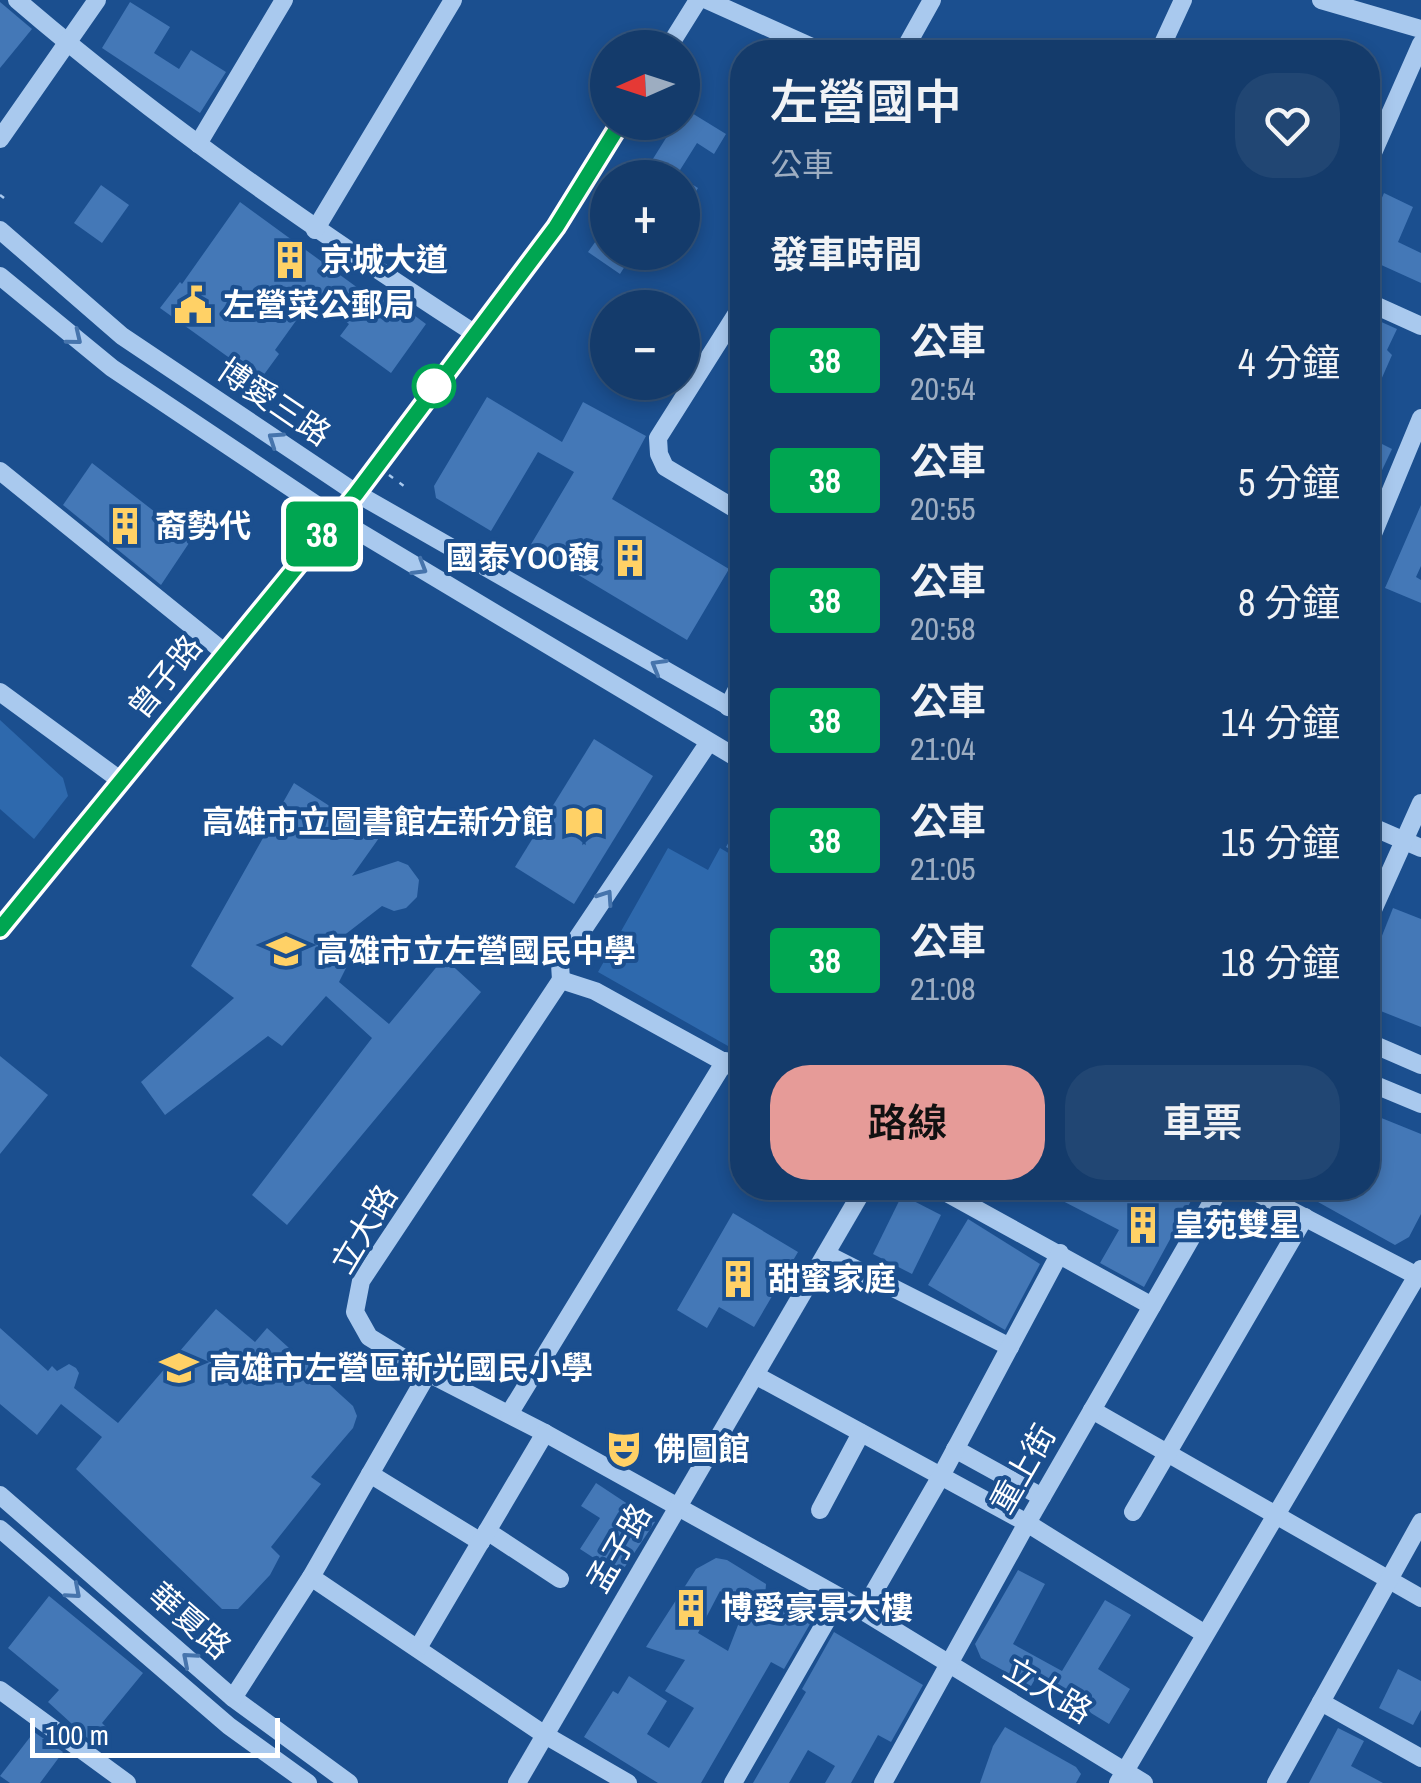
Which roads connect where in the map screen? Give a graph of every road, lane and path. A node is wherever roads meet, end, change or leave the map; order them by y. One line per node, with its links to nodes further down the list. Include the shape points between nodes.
1 (17, 0): 15 (street)
2 (97, 0): 15 (street)
3 (284, 0): 21 (street)
4 (452, 0): 25 (street)
5 (698, 0): 11 (street)
6 (707, 0): 12 (street)
7 (932, 0): 13 (street)
8 (1183, 0): 14 (street)
9 (1322, 0): 10 (street)
10 (1421, 29)
11 (679, 30)
12 (796, 40)
13 (910, 40)
14 (1165, 40)
15 (68, 44): 18 (street); 21 (street)
16 (1421, 44): 17 (street)
17 (1412, 88): 20 (street)
18 (0, 140)
19 (610, 140): 30 (street, 曾子路, via 556,227)
20 (1380, 143)
21 (198, 144): 25 (street)
22 (0, 195): 23 (path)
23 (0, 203)
24 (0, 230): 33 (street, 博愛三路, one-way to 24, via 122,336)
25 (316, 230): 30 (street)
26 (0, 276): 36 (street, 博愛三路, one-way to 36, via 112,368)
27 (1380, 307): 29 (street)
28 (730, 324): 34 (street, via 658,438 665,467)
29 (1421, 326)
30 (474, 333): 33 (street, 曾子路)
31 (1421, 418): 35 (street)
32 (0, 471): 37 (street)
33 (356, 494): 36 (street, 曾子路); 39 (street, 博愛三路, one-way to 33)
34 (730, 506)
35 (1380, 517)
36 (336, 518): 37 (street, 曾子路); 40 (street, 博愛三路, one-way to 40)
37 (224, 652): 42 (street, 曾子路)
38 (0, 692): 42 (street)
39 (730, 707)
40 (709, 742): 41 (street, 博愛三路); 48 (street, 立大路, one-way to 40, via 560,964)
41 (730, 754)
42 (120, 780): 47 (street, 曾子路)
43 (1421, 804): 45 (street)
44 (1380, 831): 45 (street)
45 (1413, 844): 46 (street)
46 (1380, 901)
47 (0, 929)
48 (561, 980): 50 (street, via 595,990); 65 (street, 立大路, via 361,1281 354,1312 369,1337)
49 (1380, 1047): 52 (street)
50 (726, 1062): 51 (street); 68 (street)
51 (730, 1064)
52 (1421, 1065)
53 (1380, 1087): 54 (street)
54 (1421, 1104)
55 (857, 1200): 60 (street, 孟子路)
56 (960, 1200): 61 (street)
57 (1213, 1200): 63 (street, 重上街)
58 (1272, 1200): 59 (street)
59 (1305, 1217): 62 (street); 72 (street)
60 (826, 1254): 64 (street); 66 (street, 孟子路)
61 (1060, 1254): 63 (street); 64 (street)
62 (1420, 1274): 80 (street)
63 (1152, 1306): 67 (street, 重上街)
64 (1010, 1347): 71 (street)
65 (428, 1373): 68 (street, 立大路); 73 (street)
66 (755, 1375): 69 (street); 77 (street, 孟子路)
67 (1092, 1410): 72 (street); 75 (street, 重上街)
68 (509, 1414): 70 (street, 立大路)
69 (861, 1433): 74 (street); 78 (street)
70 (545, 1434): 77 (street, 立大路); 84 (street)
71 (955, 1449): 74 (street); 75 (street)
72 (1168, 1455): 79 (street); 80 (street)
73 (370, 1474): 84 (street); 85 (street)
74 (941, 1476): 82 (street); 90 (street)
75 (1042, 1496): 82 (street, 重上街)
76 (7, 1501): 83 (street); 95 (street, 華夏路, one-way to 76)
77 (678, 1506): 88 (street, 立大路); 97 (street, 孟子路)
78 (820, 1510)
79 (1133, 1512)
80 (1275, 1516): 87 (street); 91 (street)
81 (1421, 1522): 87 (street)
82 (1027, 1523): 91 (street); 93 (street, 重上街)
83 (0, 1527): 101 (street, 華夏路, one-way to 101, via 229,1726)
84 (484, 1537): 86 (street); 92 (street)
85 (311, 1577): 92 (street); 95 (street)
86 (560, 1579)
87 (1389, 1580): 89 (street); 96 (street)
88 (840, 1597): 90 (street, 立大路); 105 (street)
89 (1421, 1598)
90 (862, 1611): 93 (street, 立大路)
91 (1205, 1634): 99 (street)
92 (418, 1648): 97 (street)
93 (949, 1665): 99 (street, 立大路); 106 (street, 重上街)
94 (0, 1690): 100 (street)
95 (233, 1698): 102 (street, 華夏路)
96 (1321, 1702): 98 (street); 108 (street)
97 (545, 1735): 103 (street, 孟子路); 104 (street)
98 (1419, 1751)
99 (1121, 1777): 107 (street, 立大路)
100 (126, 1783)
101 (308, 1783)
102 (349, 1783)
103 (517, 1783)
104 (628, 1783)
105 (732, 1783)
106 (883, 1783)
107 (1144, 1783)
108 (1276, 1783)

